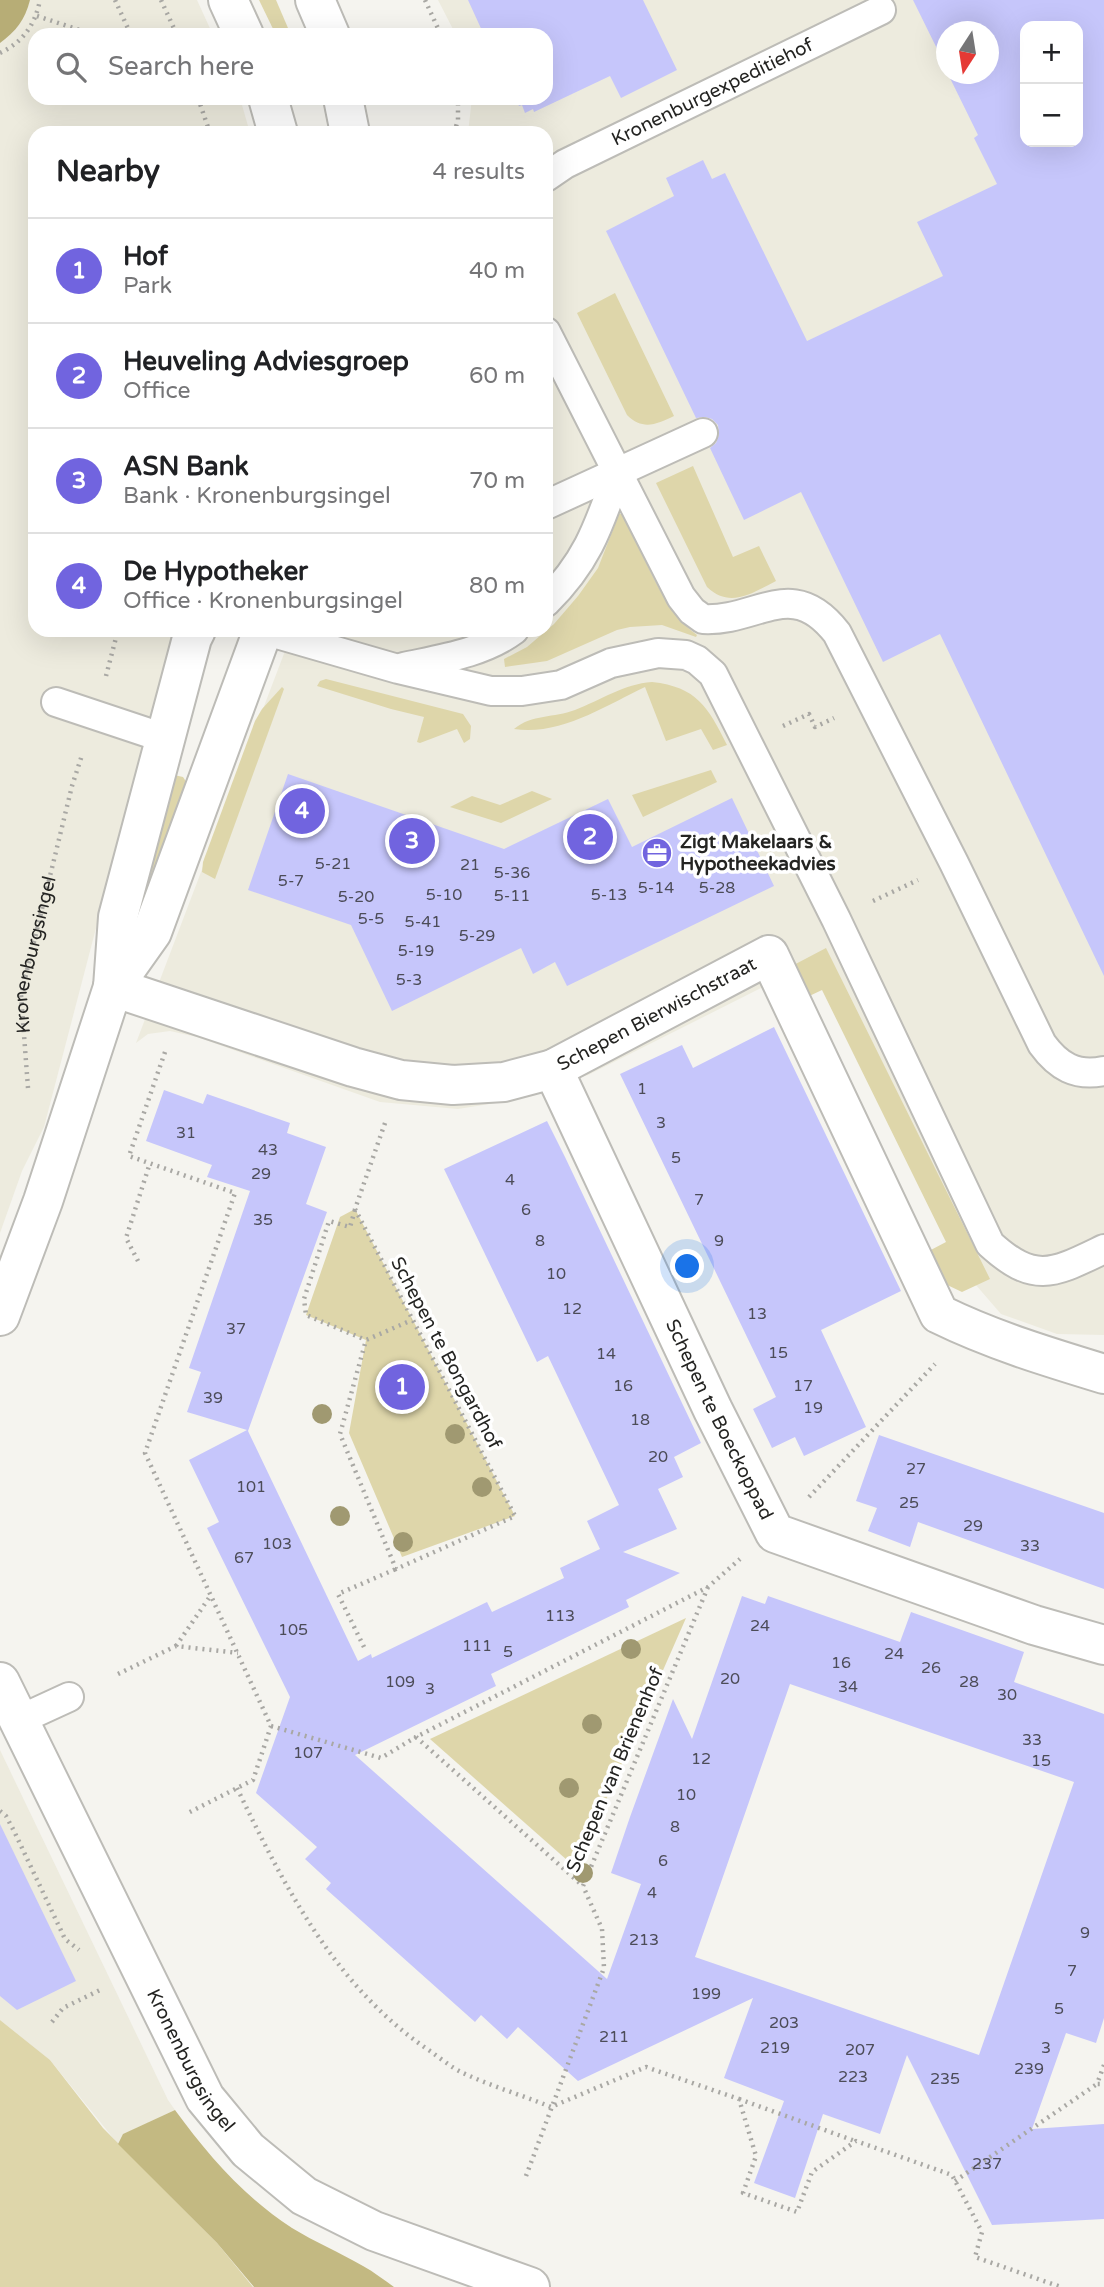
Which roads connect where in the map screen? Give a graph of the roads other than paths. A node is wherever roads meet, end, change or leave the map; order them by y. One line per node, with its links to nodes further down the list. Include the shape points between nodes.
1 (228, 0): 4 (street)
2 (316, 0): 5 (street)
3 (881, 10): 10 (lane, Kronenburgexpeditiehof)
4 (241, 28)
5 (327, 28)
6 (270, 105): 8 (street)
7 (344, 105): 9 (street)
8 (276, 126)
9 (349, 126)
10 (553, 172)
11 (553, 346): 13 (lane)
12 (703, 433): 13 (lane)
13 (618, 471): 14 (lane); 15 (lane, via 593,540); 26 (lane, via 681,597 703,620 797,603 828,620 1047,1052 1071,1071)
14 (553, 502)
15 (553, 595)
16 (192, 637): 22 (street)
17 (260, 637): 23 (street)
18 (288, 637): 20 (lane)
19 (503, 637): 20 (lane, via 469,652)
20 (398, 668): 27 (lane, via 491,691 522,691 561,685 642,655 686,655 706,666 836,919 990,1244 1008,1261 1028,1270 1054,1271)
21 (56, 702): 22 (lane)
22 (164, 738): 23 (street); 24 (street, via 118,917)
23 (216, 754): 24 (street, via 152,933)
24 (113, 987): 25 (street, Schepen Bierwischstraat, via 401,1080 453,1086 504,1082); 28 (street)
25 (553, 1069): 29 (street, Schepen Bierwischstraat, via 769,955 939,1314); 30 (street, Schepen te Boeckoppad, via 775,1533 1034,1625)
26 (1104, 1071)
27 (1104, 1249)
28 (0, 1317)
29 (1104, 1374)
30 (1104, 1645)
31 (0, 1682): 33 (street, Kronenburgsingel)
32 (69, 1697): 33 (lane)
33 (19, 1720): 34 (street, Kronenburgsingel, via 205,2098 248,2150 303,2196 373,2231)
34 (530, 2287)

